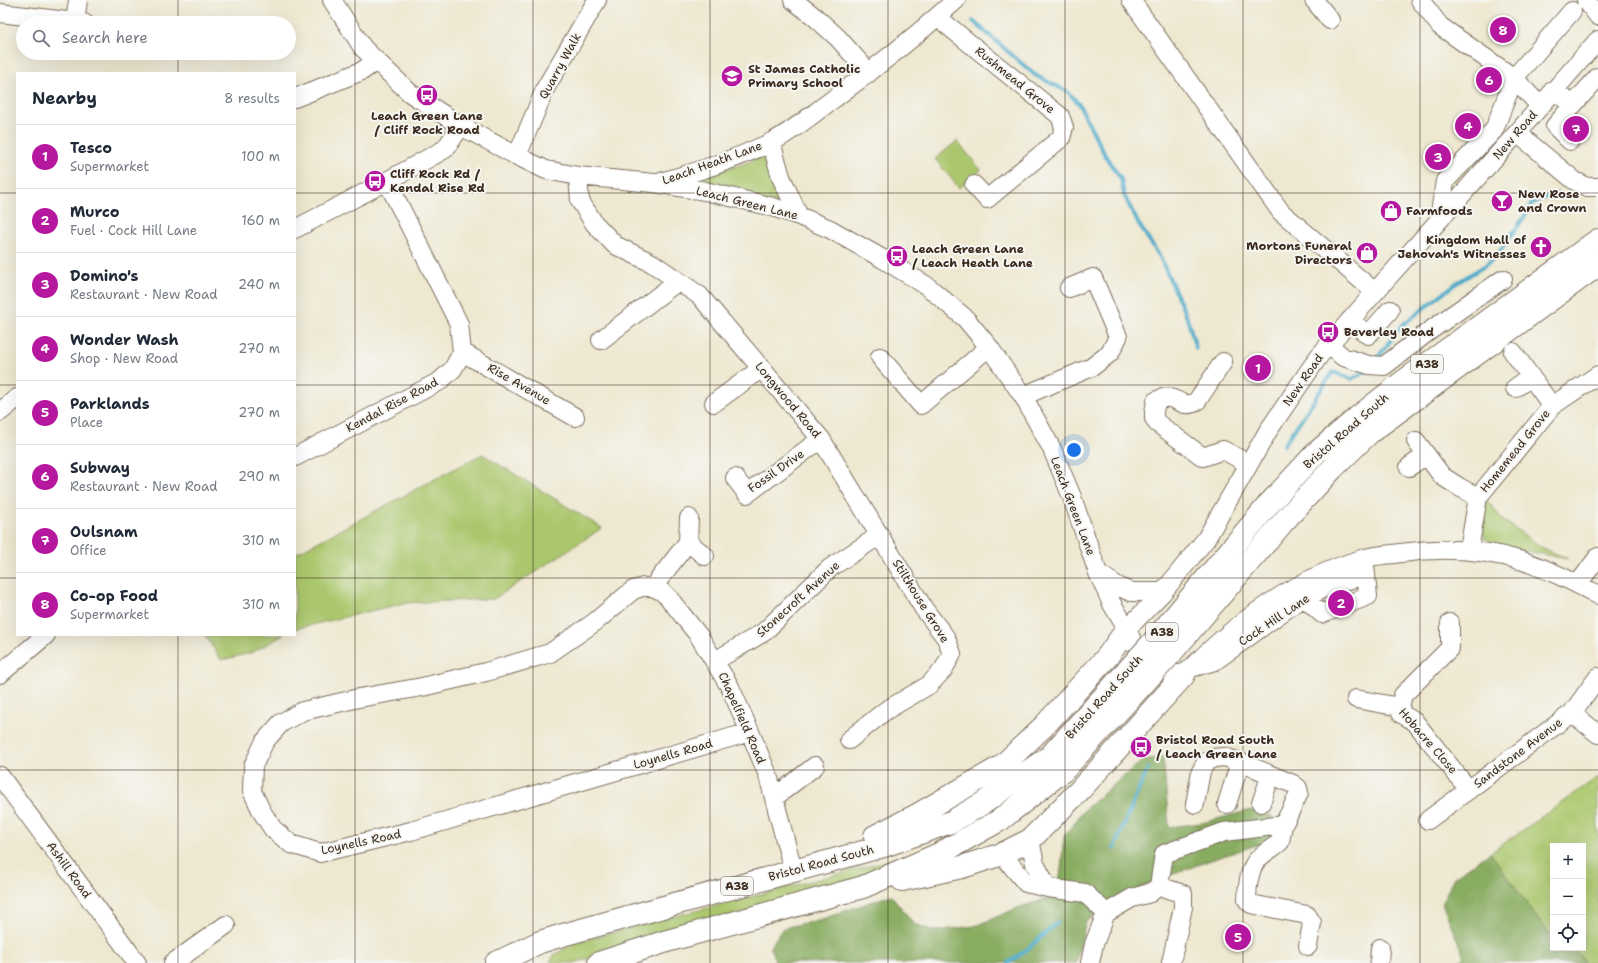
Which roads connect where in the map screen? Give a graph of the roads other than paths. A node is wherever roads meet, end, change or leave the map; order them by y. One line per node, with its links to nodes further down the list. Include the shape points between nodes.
1 (78, 0): 13 (street)
2 (332, 0): 18 (street, Leach Green Lane, via 363,48)
3 (597, 0): 30 (street, Quarry Walk, via 546,87)
4 (793, 0): 19 (street, via 838,38)
5 (956, 0): 15 (street, Leach Heath Lane)
6 (1131, 0): 44 (street, via 1281,212)
7 (1314, 0): 16 (street)
8 (1420, 0): 21 (street, via 1440,26)
9 (1586, 0): 14 (street)
10 (1572, 11): 21 (street)
11 (0, 13): 12 (street)
12 (26, 16)
13 (79, 16)
14 (1598, 16)
15 (937, 17): 19 (street, Leach Heath Lane); 34 (street, Rushmead Grove, via 1060,116 1064,127 1061,138 987,199)
16 (1330, 20)
17 (1598, 40): 22 (street, New Road)
18 (376, 61): 23 (street, via 362,71); 26 (street, Leach Green Lane, via 410,93)
19 (869, 73): 29 (street, Leach Heath Lane)
20 (1598, 77): 24 (street)
21 (1514, 78): 25 (street); 37 (street, via 1494,130 1446,181)
22 (1554, 90): 24 (street); 25 (street, New Road)
23 (296, 98)
24 (1573, 105): 28 (street, via 1555,126)
25 (1540, 106): 27 (street, New Road)
26 (461, 126): 30 (street, Leach Green Lane); 32 (street, via 445,149)
27 (1517, 133): 35 (street, via 1575,181 1587,187); 37 (street, New Road)
28 (1570, 140)
29 (770, 142): 33 (street, Leach Heath Lane, via 713,165); 36 (street, Leach Heath Lane, via 781,177)
30 (517, 156): 31 (street, Leach Green Lane, via 546,170)
31 (578, 176): 33 (street, Leach Green Lane); 42 (street, Longwood Road, via 580,201 594,223 615,245 652,263)
32 (387, 181): 38 (street); 50 (street, via 459,324)
33 (654, 183): 36 (street, Leach Green Lane, via 705,191 773,207)
34 (974, 185)
35 (1598, 187)
36 (799, 216): 49 (street, Leach Green Lane, via 830,229 927,286 965,318)
37 (1440, 219): 44 (street, New Road)
38 (296, 228)
39 (1598, 240): 97 (highway, Bristol Road South / A38, bridge, via 1406,379 1316,453 1269,504 1153,642)
40 (1598, 265): 97 (highway, Bristol Road South / A38, bridge, via 1369,433 1285,520 1167,658)
41 (1503, 278): 48 (street, via 1384,366 1369,365 1343,357)
42 (678, 281): 47 (street); 54 (street, Longwood Road, via 700,296)
43 (1069, 288): 58 (street, via 1093,278 1118,337 1110,353 1092,367)
44 (1375, 292): 46 (street, New Road)
45 (1390, 310): 46 (street, via 1368,335)
46 (1350, 320): 48 (street, New Road)
47 (600, 340)
48 (1329, 345): 66 (street, New Road, via 1268,431)
49 (989, 347): 52 (street, via 921,405); 58 (street, Leach Green Lane)
50 (462, 352): 63 (street, Rise Avenue); 65 (street, Kendal Rise Road, via 453,369 440,381)
51 (1513, 352): 56 (street)
52 (880, 357)
53 (1223, 362): 66 (street, via 1197,401 1185,405 1172,398 1160,399 1156,401 1154,418 1157,423 1203,457 1223,450)
54 (762, 368): 60 (street); 64 (street, Longwood Road)
55 (1598, 375): 61 (street, Homemead Grove)
56 (1531, 378): 57 (street); 61 (street)
57 (1515, 388)
58 (1023, 396): 77 (street, Leach Green Lane, via 1052,449)
59 (16, 399): 62 (street)
60 (714, 403)
61 (1552, 406): 69 (street, Homemead Grove)
62 (0, 412)
63 (576, 417)
64 (821, 439): 68 (street, Fossil Drive, via 747,494); 71 (street, Longwood Road)
65 (296, 456)
66 (1249, 464): 80 (street, New Road, via 1206,539)
67 (1409, 467): 69 (street, via 1421,448 1442,476)
68 (735, 478)
69 (1478, 498): 73 (street, Homemead Grove)
70 (689, 518): 72 (street)
71 (880, 535): 86 (street, Stonecroft Avenue, via 830,568 764,632); 95 (street, Stilthouse Grove, via 924,609 946,638 952,654 930,685 885,711)
72 (688, 542): 74 (street); 79 (street)
73 (1468, 550): 76 (street, Cock Hill Lane, via 1436,549); 78 (street, Cock Hill Lane, via 1522,561)
74 (704, 556)
75 (1598, 558): 78 (street)
76 (1365, 566): 82 (street, Cock Hill Lane); 82 (street, via 1368,596 1322,614); 87 (street, Cock Hill Lane, via 1339,566 1286,591 1221,638)
77 (1098, 573): 80 (street, via 1131,592); 84 (street, Leach Green Lane)
78 (1578, 584): 81 (street, Cock Hill Lane)
79 (653, 587): 86 (street, Chapelfield Road, via 668,597); 93 (street, Loynells Road, via 633,590 595,622 550,653 422,687 359,698 303,712 281,723 265,741 254,766 252,791 262,812 273,829 291,844 320,853 411,831)
80 (1163, 592): 84 (street, New Road)
81 (1598, 595)
82 (1305, 598): 87 (street, Cock Hill Lane, via 1215,661)
83 (1450, 623): 91 (street, via 1450,648 1403,695)
84 (1126, 629): 87 (street, via 1143,633); 110 (highway, via 1102,663 1044,726 1002,766 917,815)
85 (45, 636): 88 (street)
86 (715, 661): 93 (street, Chapelfield Road)
87 (1187, 671): 108 (highway, via 1080,790)
88 (0, 674)
89 (1598, 677): 92 (street, Sandstone Avenue)
90 (1356, 699): 91 (street, Hobacre Close)
91 (1400, 707): 101 (street, Hobacre Close, via 1402,714 1415,722)
92 (1572, 713): 94 (street); 101 (street, Sandstone Avenue)
93 (750, 732): 102 (street, Chapelfield Road)
94 (1598, 734)
95 (849, 740)
96 (1240, 762): 99 (street); 104 (street, via 1224,757 1206,762 1201,771); 105 (street)
97 (1057, 763): 110 (highway, Bristol Road South / A38, via 951,822 884,846); 113 (highway, Bristol Road South / A38, via 1000,820 938,854)
98 (814, 766): 102 (street)
99 (1271, 775): 103 (street); 107 (street, via 1298,788 1299,793)
100 (0, 776): 119 (street, Ashill Road)
101 (1469, 790): 106 (street, Sandstone Avenue)
102 (775, 797): 111 (street, Chapelfield Road)
103 (1261, 803)
104 (1195, 804)
105 (1227, 804)
106 (1428, 820)
107 (1283, 825): 112 (street, via 1224,832 1164,854); 118 (street, via 1280,842 1258,858 1253,866 1247,900 1251,904 1307,915 1312,923)
108 (1030, 840): 109 (highway); 114 (street, via 1035,864)
109 (1002, 854): 113 (highway, via 962,867); 114 (street, via 1026,883)
110 (820, 864): 111 (highway, Bristol Road South / A38)
111 (793, 870): 117 (highway, Bristol Road South / A38)
112 (1159, 886): 115 (street, via 1150,893 1132,898); 125 (street, via 1183,894 1183,907)
113 (863, 887): 123 (highway, Bristol Road South / A38, via 667,941)
114 (1048, 888): 115 (street, via 1085,893)
115 (1106, 913): 124 (street)
116 (226, 925): 120 (street)
117 (540, 942): 121 (highway, Bristol Road South / A38); 122 (highway)
118 (1308, 946)
119 (137, 963)
120 (173, 963)
121 (496, 963)
122 (531, 963)
123 (599, 963)
124 (1090, 963)
125 (1172, 963)

